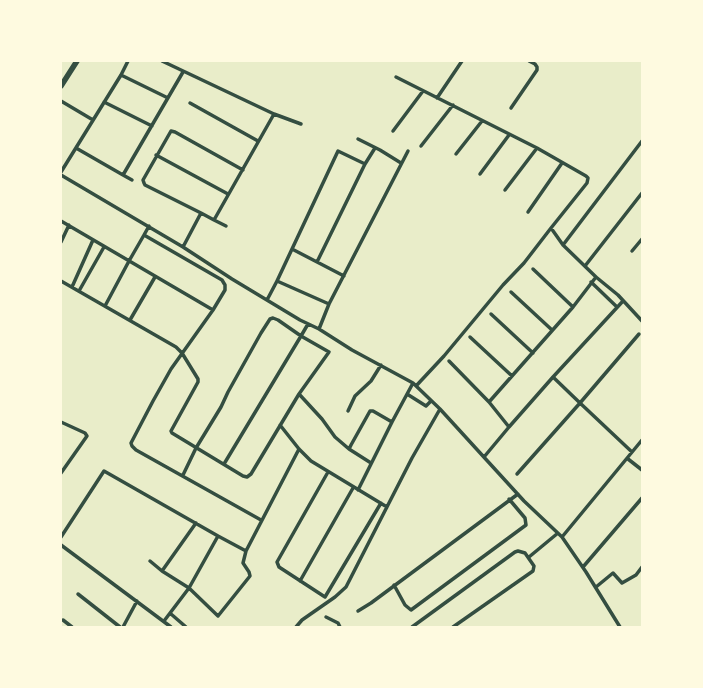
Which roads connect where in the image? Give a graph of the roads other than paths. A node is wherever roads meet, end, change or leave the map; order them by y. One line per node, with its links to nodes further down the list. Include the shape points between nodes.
1 (77, 61): 9 (main road)
2 (128, 61): 7 (street)
3 (162, 61): 6 (street)
4 (462, 61): 12 (street)
5 (529, 61): 17 (street, via 535,64 537,70)
6 (183, 72): 11 (street); 18 (street)
7 (121, 74): 11 (street); 14 (street)
8 (396, 77): 10 (street)
9 (61, 86)
10 (423, 91): 12 (street); 23 (street)
11 (168, 98): 22 (street)
12 (437, 98): 16 (street)
13 (61, 101): 19 (street)
14 (104, 102): 19 (street); 22 (street)
15 (190, 103): 27 (street)
16 (453, 105): 20 (street); 28 (street)
17 (511, 108)
18 (274, 114): 21 (street); 27 (street)
19 (93, 120): 29 (street)
20 (482, 121): 24 (street); 33 (street)
21 (300, 124)
22 (152, 126): 42 (street)
23 (393, 131)
24 (509, 135): 31 (street); 40 (street)
25 (358, 139): 30 (street)
26 (642, 140): 59 (street)
27 (258, 141): 38 (street)
28 (422, 146)
29 (76, 148): 39 (street); 42 (street)
30 (375, 148): 35 (street); 37 (street)
31 (537, 148): 36 (street); 44 (street)
32 (408, 151): 35 (street)
33 (456, 154)
34 (156, 155): 38 (street, via 171,131); 45 (street); 48 (street, via 143,180 145,185)
35 (400, 163): 68 (street)
36 (562, 163): 47 (street); 54 (street, via 586,176 588,183)
37 (365, 164): 62 (street, via 338,151); 65 (street)
38 (243, 170): 45 (street)
39 (61, 172)
40 (480, 174)
41 (61, 175): 52 (street)
42 (123, 175): 43 (street)
43 (132, 180)
44 (505, 190)
45 (228, 194): 49 (street)
46 (642, 194): 66 (street)
47 (528, 212)
48 (202, 213): 49 (street); 61 (street)
49 (214, 220): 53 (street)
50 (61, 221): 51 (street)
51 (69, 225): 57 (street); 58 (street)
52 (149, 226): 55 (street); 61 (street)
53 (226, 226)
54 (551, 228): 59 (street); 99 (street, via 444,356)
55 (144, 235): 64 (street); 83 (street, via 222,280 225,290)
56 (642, 239): 63 (street)
57 (93, 240): 60 (street); 74 (street)
58 (61, 242)
59 (563, 245): 66 (street)
60 (104, 247): 64 (street); 75 (street)
61 (184, 247): 77 (street)
62 (292, 249): 65 (street); 72 (street)
63 (632, 251)
64 (129, 260): 69 (street); 80 (street)
65 (317, 262): 68 (street)
66 (585, 266): 70 (street)
67 (532, 269): 81 (street)
68 (344, 276): 79 (street)
69 (156, 277): 83 (street); 85 (street)
70 (596, 277): 73 (street); 78 (street)
71 (61, 281): 74 (street)
72 (277, 281): 77 (street); 79 (street)
73 (591, 282): 81 (street); 82 (street)
74 (72, 287): 75 (street)
75 (79, 291): 80 (street)
76 (512, 292): 89 (street)
77 (267, 300): 87 (street)
78 (623, 301): 82 (street); 86 (street)
79 (329, 304): 88 (street)
80 (105, 306): 85 (street)
81 (573, 307): 89 (street)
82 (618, 308): 98 (street)
83 (213, 310): 93 (street)
84 (491, 314): 94 (street)
85 (130, 320): 93 (street)
86 (642, 321)
87 (308, 324): 88 (street); 91 (street)
88 (319, 329): 96 (street)
89 (552, 330): 94 (street)
90 (639, 334): 104 (street)
91 (301, 336): 100 (street, via 329,352); 112 (street, via 278,320 270,319); 119 (street)
92 (470, 337): 97 (street)
93 (182, 353): 112 (street, via 198,382 171,431); 124 (street, via 131,443 136,450)
94 (532, 353): 97 (street)
95 (449, 361): 103 (street)
96 (381, 365): 99 (street); 106 (street, via 371,381 355,396)
97 (512, 376): 103 (street)
98 (553, 377): 104 (street); 110 (street)
99 (415, 385): 101 (street); 102 (street)
100 (299, 394): 109 (street); 114 (street, via 335,437)
101 (407, 394): 102 (street, via 426,406); 108 (street)
102 (431, 401): 105 (street)
103 (489, 402): 110 (street)
104 (580, 403): 115 (street); 123 (street)
105 (440, 409): 116 (street); 131 (street)
106 (348, 411)
107 (61, 422): 122 (street, via 87,436)
108 (392, 422): 114 (street, via 370,411); 118 (street)
109 (280, 425): 113 (street); 119 (street, via 252,474 244,476)
110 (509, 427): 116 (street)
111 (642, 440): 115 (street)
112 (196, 448): 119 (street); 124 (street)
113 (299, 449): 121 (street, via 310,461); 132 (street)
114 (349, 449): 118 (street)
115 (632, 452): 117 (street)
116 (484, 458): 127 (street)
117 (628, 459): 120 (street); 137 (street)
118 (371, 463): 126 (street)
119 (224, 464)
120 (642, 470)
121 (328, 472): 125 (street); 145 (street, via 278,560 279,567)
122 (61, 473)
123 (517, 474)
124 (183, 475): 132 (street)
125 (353, 488): 126 (street); 145 (street)
126 (358, 490): 130 (street)
127 (518, 494): 129 (street); 134 (street)
128 (642, 498): 142 (street)
129 (509, 499): 146 (street); 146 (street, via 525,518 526,525 411,610 405,605)
130 (380, 503): 131 (street); 145 (street, via 325,597)
131 (387, 508): 160 (street, via 346,587)
132 (261, 520): 139 (street)
133 (196, 523): 135 (street); 136 (street, via 104,471); 144 (street)
134 (558, 533): 137 (street); 140 (street)
135 (218, 536): 139 (street); 148 (street)
136 (61, 537)
137 (562, 537): 142 (street)
138 (61, 545): 150 (street)
139 (246, 551): 148 (street, via 243,563 250,576 218,616)
140 (528, 557): 162 (street, via 525,553 515,552); 163 (street, via 534,566 533,571)
141 (150, 561): 144 (street)
142 (583, 567): 147 (street)
143 (642, 567): 147 (street, via 636,575 622,583 613,574)
144 (162, 571): 148 (street)
145 (300, 581)
146 (394, 586): 151 (street)
147 (596, 587): 164 (street)
148 (189, 588): 152 (street)
149 (78, 594): 157 (street)
150 (137, 601): 155 (street); 157 (street)
151 (358, 611)
152 (171, 614): 155 (street); 159 (street)
153 (326, 617): 161 (street, via 338,623)
154 (63, 620): 156 (street)
155 (164, 621): 158 (street)
156 (72, 627)
157 (121, 627)
158 (171, 627)
159 (186, 627)
160 (296, 627)
161 (340, 627)
162 (412, 627)
163 (453, 627)
164 (620, 627)

